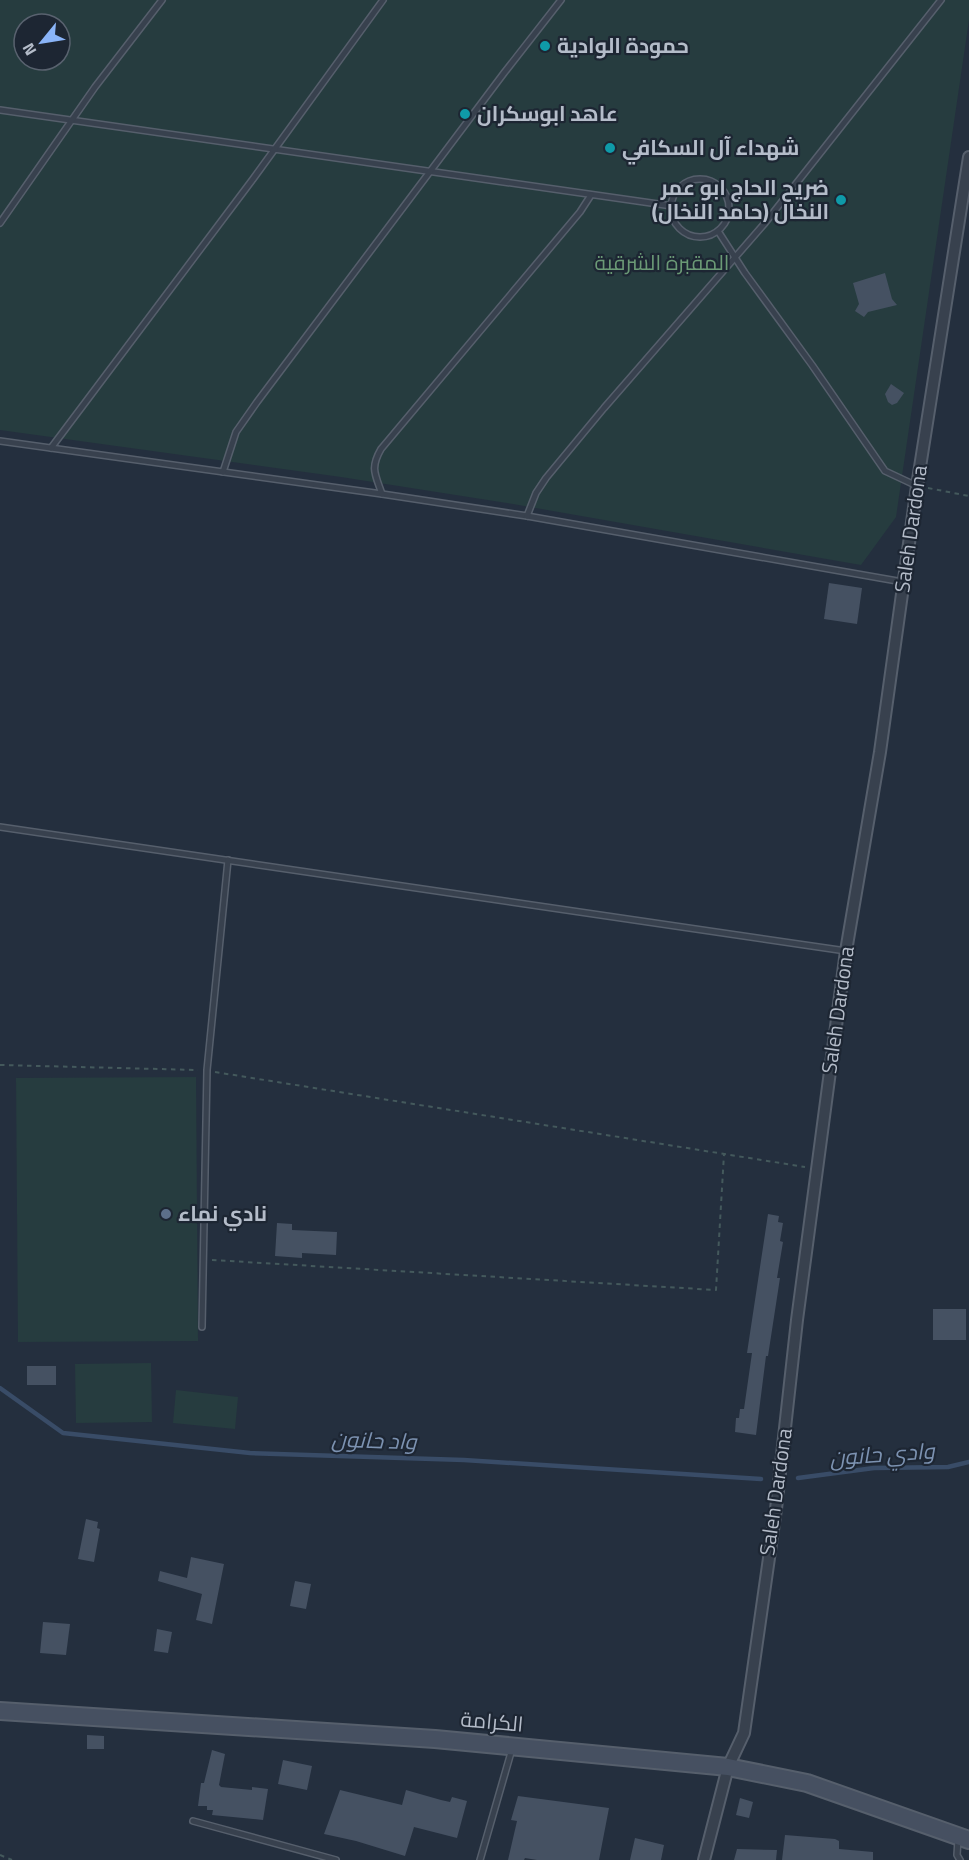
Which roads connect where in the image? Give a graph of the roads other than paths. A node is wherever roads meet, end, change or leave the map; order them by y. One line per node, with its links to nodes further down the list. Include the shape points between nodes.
1 (162, 0): 6 (lane)
2 (383, 0): 7 (lane)
3 (561, 0): 9 (lane)
4 (940, 0): 14 (lane)
5 (0, 110): 6 (lane)
6 (72, 120): 7 (lane); 12 (lane)
7 (273, 149): 9 (lane); 16 (lane)
8 (969, 157): 18 (street, Saleh Dardona)
9 (430, 172): 10 (lane); 17 (lane, via 236,432)
10 (591, 195): 11 (lane); 19 (lane, via 381,449 374,470)
11 (672, 206): 13 (lane, via 673,216 683,231 700,237); 13 (lane, via 686,183 695,179 714,182 722,188 729,205 725,224)
12 (0, 223)
13 (718, 231): 14 (lane)
14 (736, 258): 18 (lane, via 885,471); 20 (lane, via 546,478)
15 (0, 441): 16 (lane)
16 (51, 448): 17 (lane)
17 (223, 472): 19 (lane)
18 (917, 486): 21 (street, Saleh Dardona)
19 (382, 494): 20 (lane)
20 (527, 516): 21 (lane)
21 (903, 582): 24 (street, Saleh Dardona, via 880,753)
22 (0, 827): 23 (lane)
23 (228, 860): 24 (lane); 25 (lane, via 207,1070)
24 (846, 951): 28 (street, Saleh Dardona, via 744,1733)
25 (202, 1327)
26 (0, 1711): 27 (main road, الكرامة)
27 (513, 1746): 28 (main road, الكرامة); 32 (lane)
28 (728, 1767): 30 (main road, الكرامة, via 807,1783); 33 (street, Saleh Dardona)
29 (193, 1821): 31 (lane)
30 (964, 1838): 34 (lane, via 957,1856)
31 (336, 1860)
32 (480, 1860)
33 (704, 1860)
34 (960, 1860)

